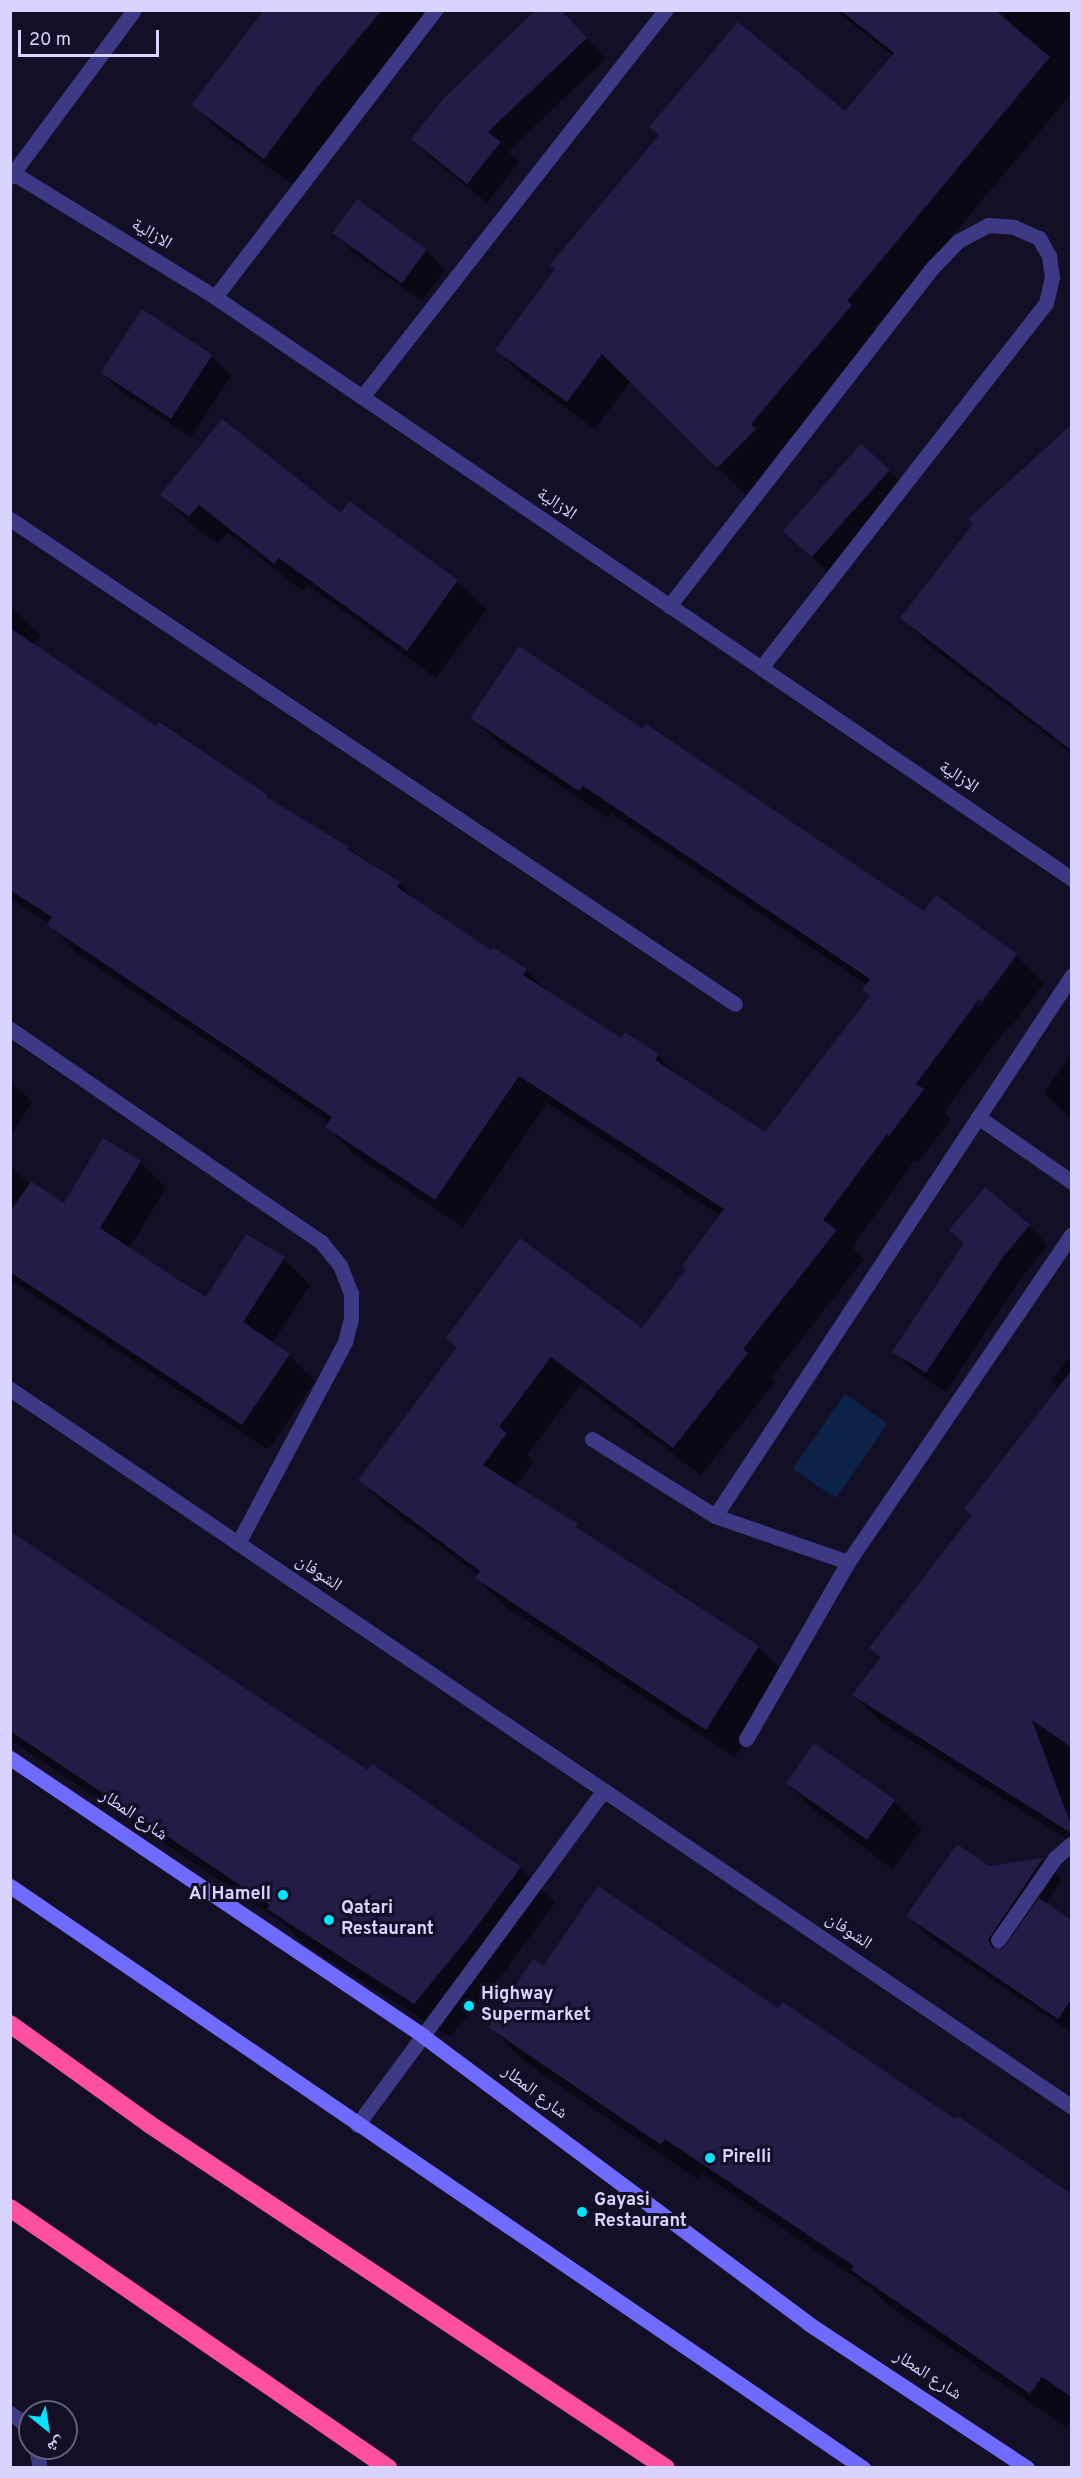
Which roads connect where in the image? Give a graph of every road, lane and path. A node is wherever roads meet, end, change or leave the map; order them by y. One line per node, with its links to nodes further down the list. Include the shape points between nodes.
1 (134, 10): 4 (street)
2 (435, 10): 5 (street)
3 (665, 10): 6 (street)
4 (12, 175): 5 (street, الازالية)
5 (215, 297): 6 (street, الازالية)
6 (362, 397): 8 (street, الازالية)
7 (10, 519): 12 (street)
8 (669, 606): 9 (street, الازالية); 9 (street, via 933,267 952,248 988,225 1014,227 1039,238 1049,256 1052,277 1046,303)
9 (761, 668): 10 (street, الازالية)
10 (1071, 879)
11 (1071, 975): 14 (street)
12 (735, 1004)
13 (10, 1029): 20 (street, via 322,1243 340,1265 351,1293 351,1318 345,1342)
14 (978, 1117): 15 (street); 19 (street)
15 (1071, 1182)
16 (1071, 1234): 21 (street)
17 (10, 1389): 20 (street, الشوفان)
18 (592, 1438): 19 (street)
19 (715, 1516): 21 (street)
20 (238, 1543): 24 (street, الشوفان)
21 (848, 1562): 22 (street)
22 (746, 1739)
23 (10, 1758): 29 (street, شارع المطار)
24 (604, 1790): 29 (street); 30 (street, الشوفان)
25 (1071, 1843): 27 (street, via 1055,1858)
26 (10, 1886): 31 (street)
27 (998, 1941)
28 (10, 2024): 34 (highway, via 149,2124)
29 (423, 2036): 31 (street); 36 (street, شارع المطار, via 809,2324)
30 (1071, 2107)
31 (357, 2125): 35 (street)
32 (10, 2208): 33 (highway)
33 (388, 2468)
34 (666, 2468)
35 (863, 2468)
36 (1028, 2468)

